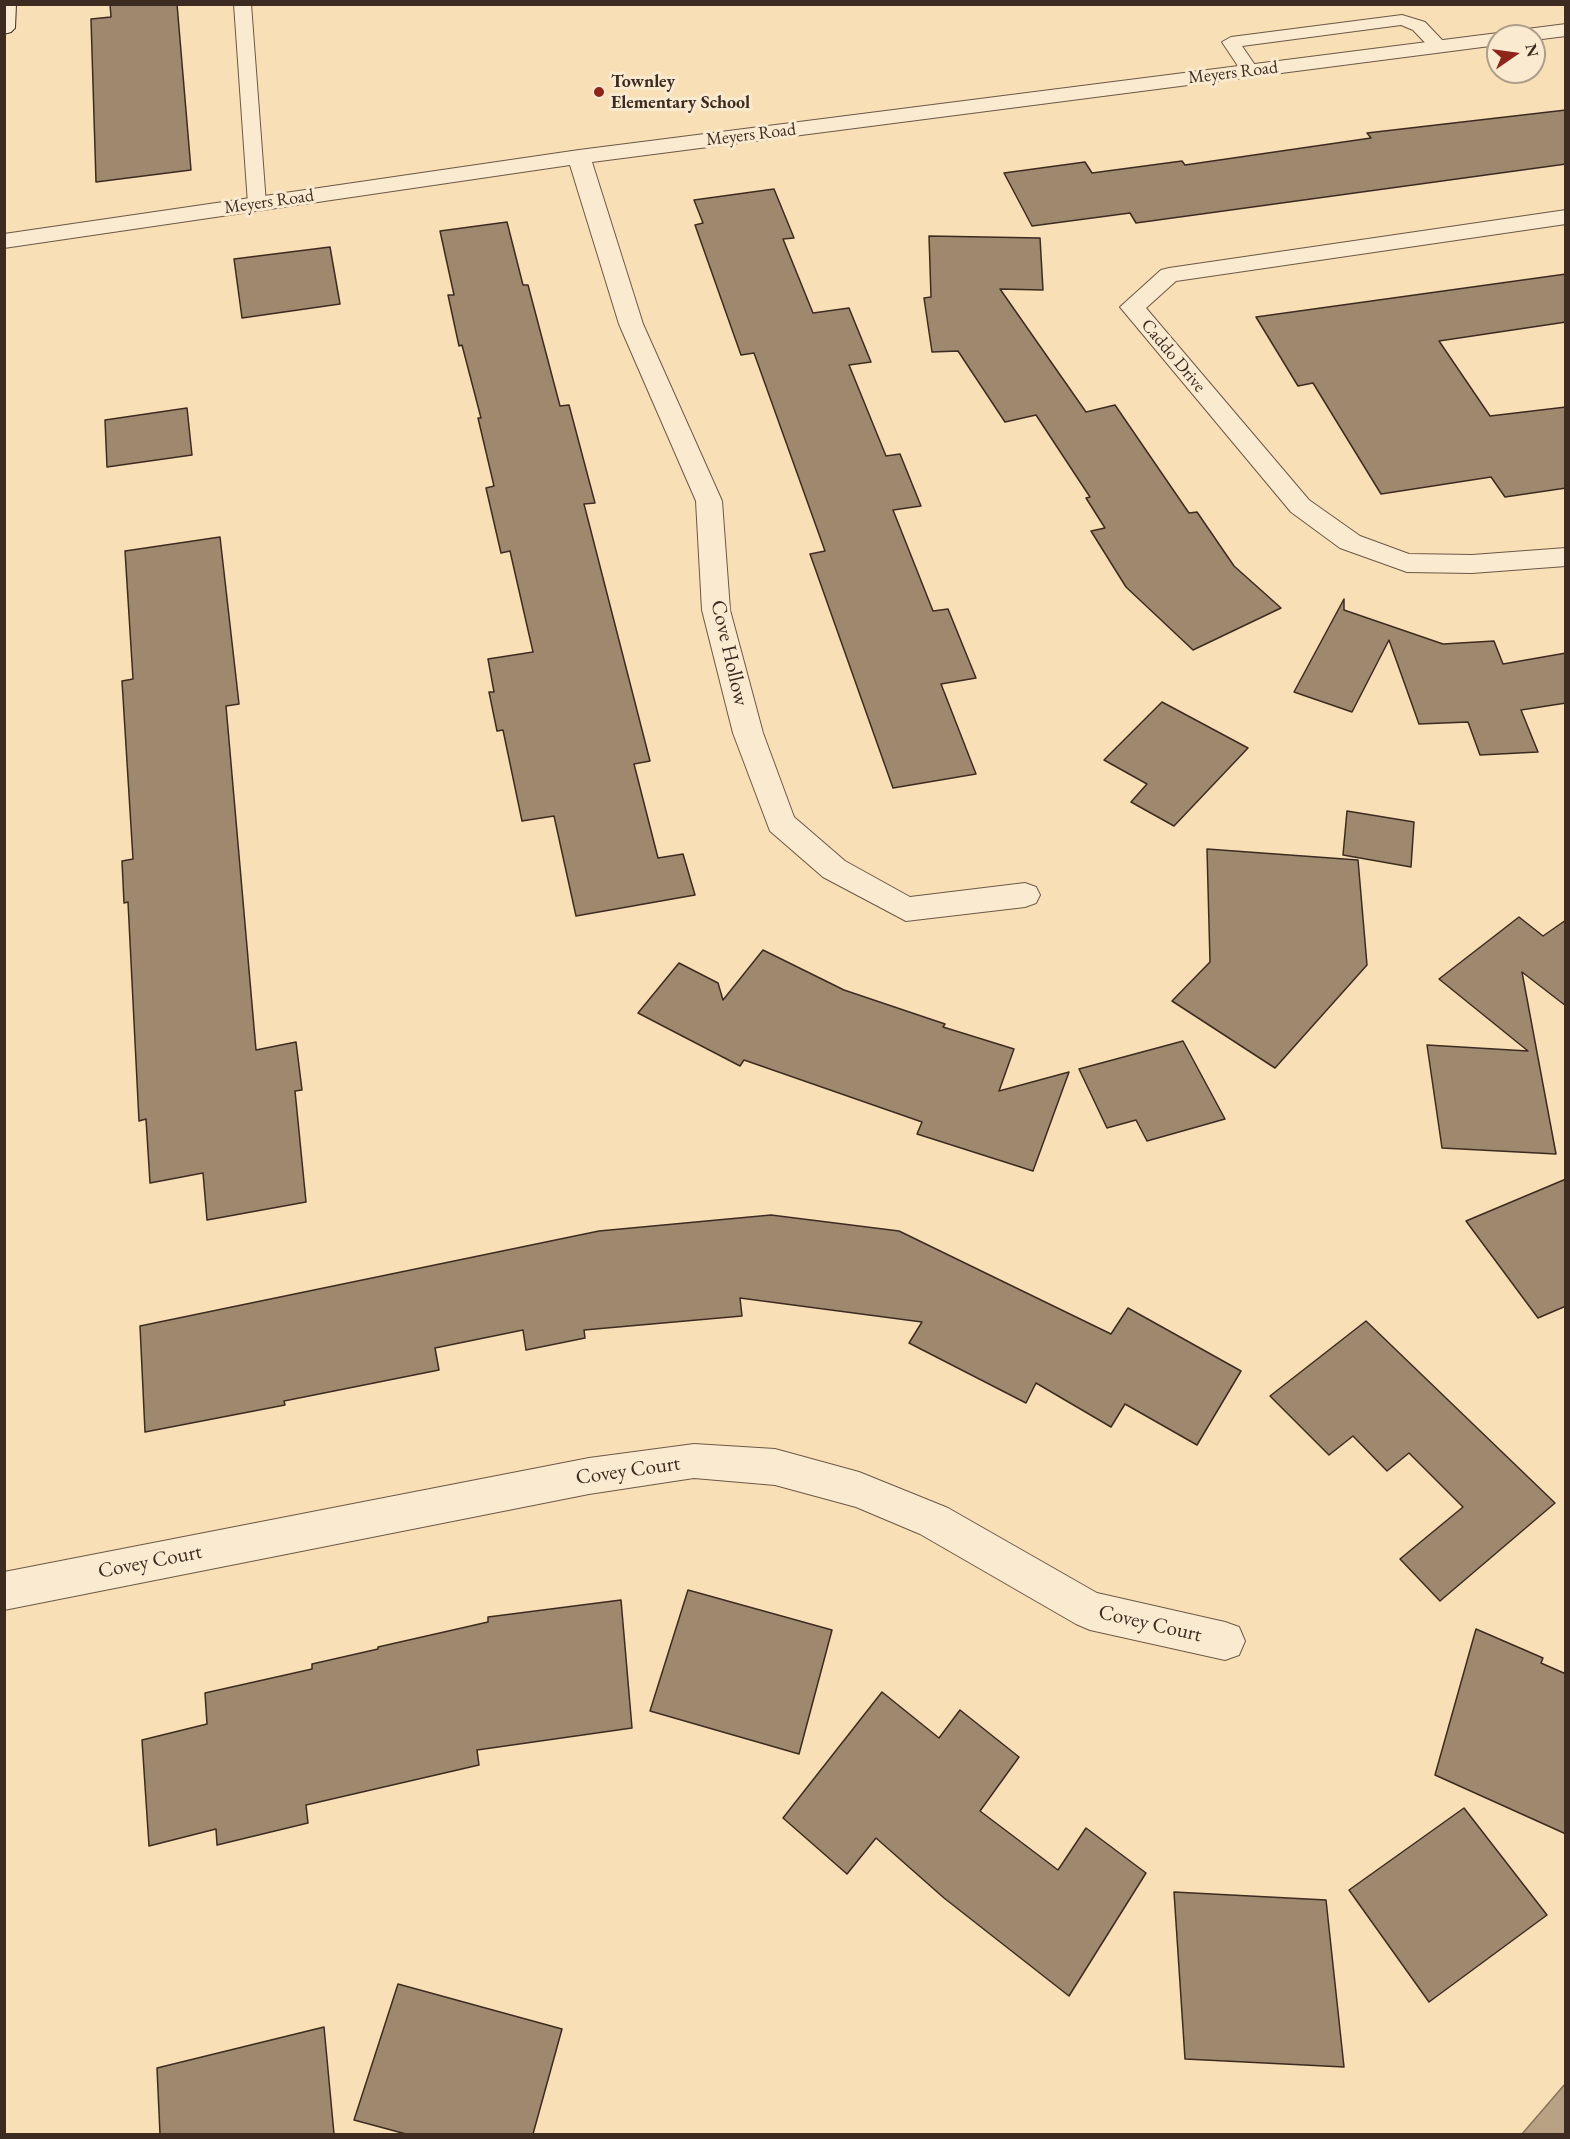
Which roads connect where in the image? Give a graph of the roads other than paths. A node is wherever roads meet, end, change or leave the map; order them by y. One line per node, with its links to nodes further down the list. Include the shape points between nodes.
1 (6, 4): 3 (street)
2 (242, 4): 10 (lane)
3 (4, 28)
4 (1566, 30): 5 (street)
5 (1546, 33)
6 (1486, 40): 7 (street, Meyers Road)
7 (1438, 46): 8 (street, Meyers Road); 8 (lane, via 1419,26 1402,20 1231,42)
8 (1250, 71): 9 (street, Meyers Road)
9 (579, 157): 10 (street, Meyers Road); 14 (street, Cove Hollow, via 631,324 709,501 716,610 748,733 781,823 834,869 906,909)
10 (256, 204): 12 (street, Meyers Road)
11 (1566, 217): 13 (street, Caddo Drive, via 1169,275 1132,307 1300,506 1350,542 1407,563 1472,564)
12 (4, 241)
13 (1566, 557)
14 (1025, 895)
15 (4, 1591): 16 (street, Covey Court, via 589,1476 694,1461 775,1467 859,1490 934,1521 1090,1611)
16 (1225, 1641)

